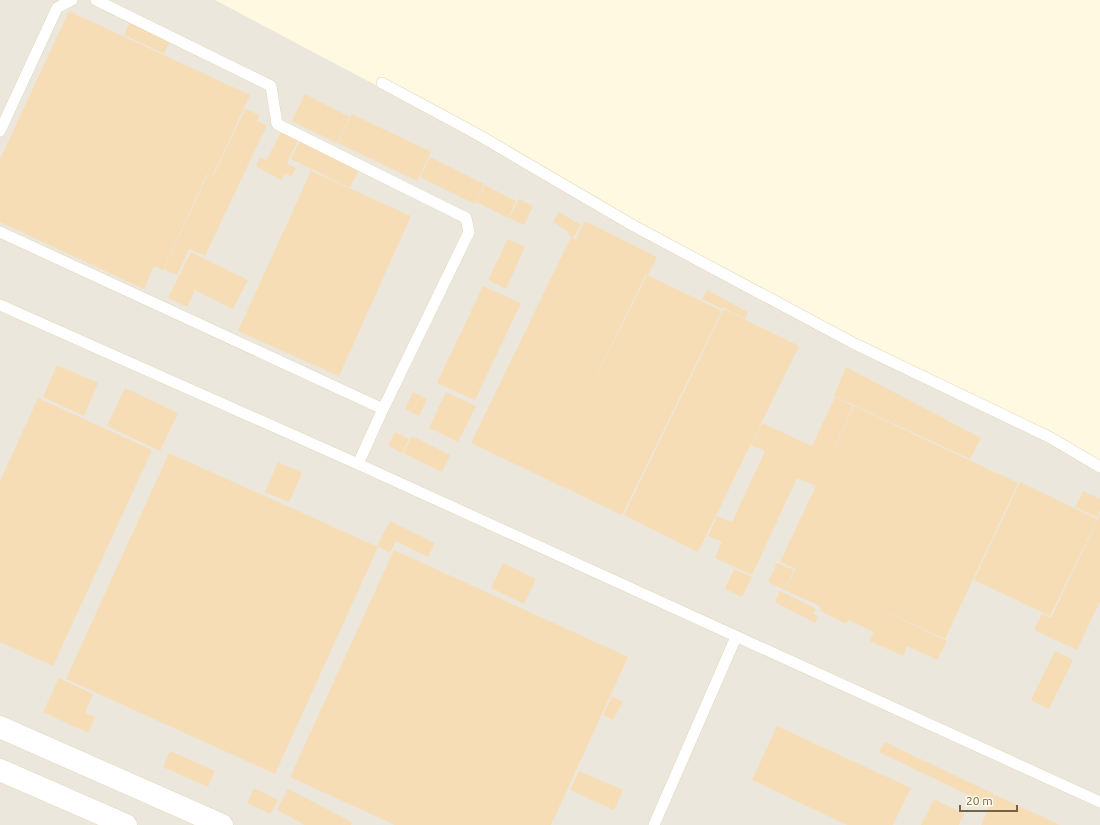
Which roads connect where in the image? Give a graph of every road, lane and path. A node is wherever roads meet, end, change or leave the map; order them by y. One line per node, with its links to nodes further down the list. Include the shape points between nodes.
1 (72, 0): 4 (lane, via 57,8)
2 (96, 0): 7 (lane, via 271,86 277,124 466,218 469,232)
3 (382, 83): 9 (lane, via 475,133 641,230 855,344 1051,438)
4 (0, 131)
5 (0, 232): 7 (lane)
6 (0, 305): 8 (lane)
7 (383, 409): 8 (lane)
8 (358, 464): 10 (lane)
9 (1100, 467)
10 (736, 637): 13 (lane); 16 (lane)
11 (0, 727): 15 (street)
12 (0, 770): 14 (street)
13 (1100, 802)
14 (126, 825)
15 (222, 825)
16 (654, 825)

